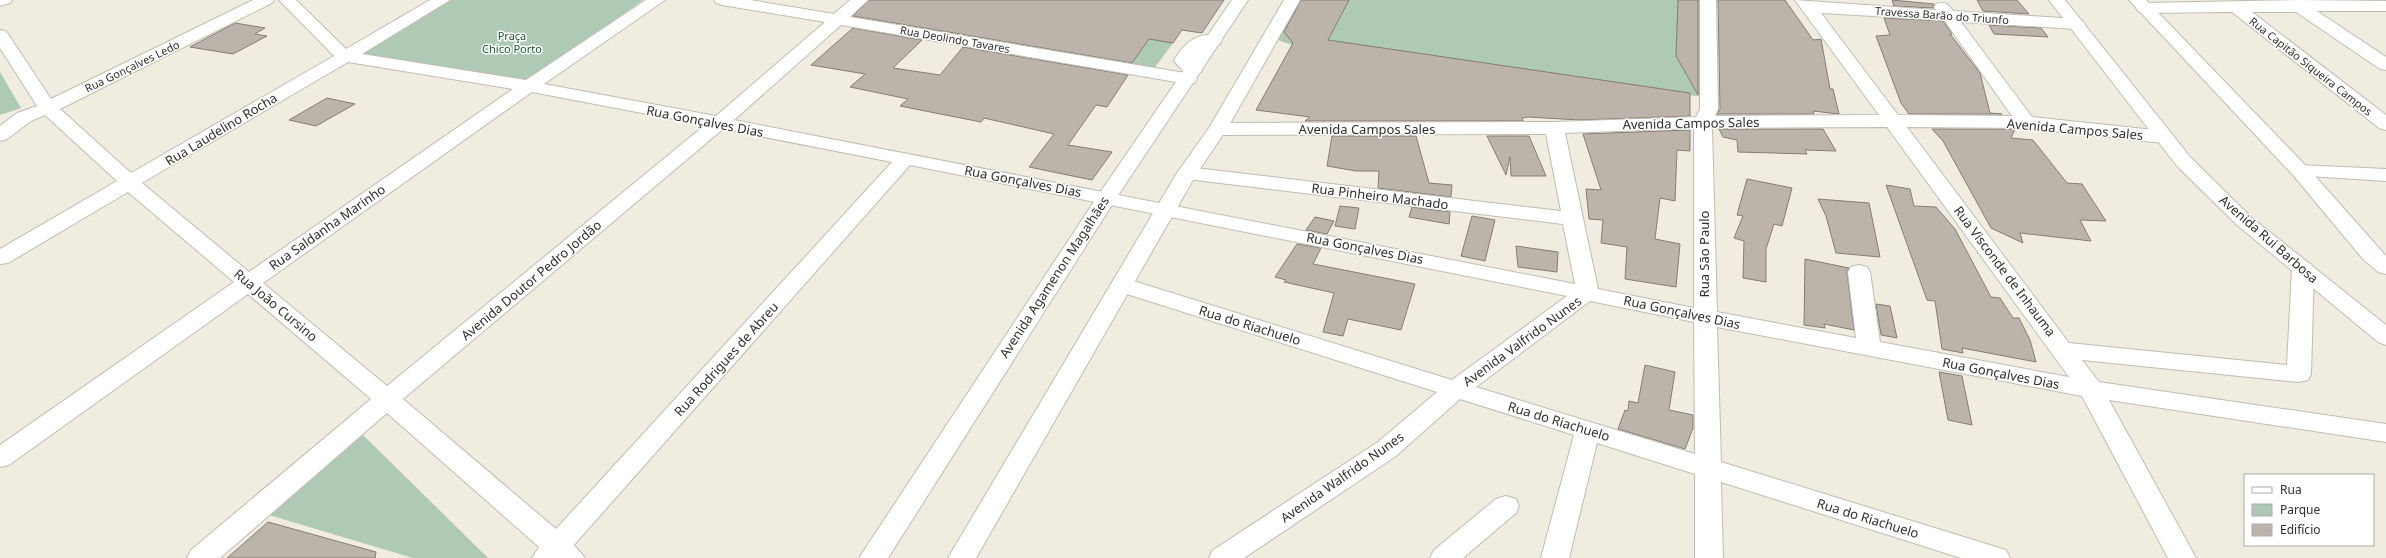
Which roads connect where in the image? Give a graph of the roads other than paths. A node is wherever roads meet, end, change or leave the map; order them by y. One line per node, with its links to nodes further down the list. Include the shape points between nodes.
1 (4, 0): 14 (street)
2 (266, 0): 28 (street, Rua Gonçalves Ledo)
3 (287, 0): 24 (street)
4 (442, 0): 24 (street, Rua Laudelino Rocha)
5 (657, 0): 27 (street, Rua Saldanha Marinho)
6 (722, 0): 21 (street, Rua Deolindo Tavares)
7 (860, 0): 21 (street, Avenida Doutor Pedro Jordão)
8 (1240, 0): 26 (street, Avenida Agamenon Magalhães)
9 (1292, 0): 37 (street)
10 (1708, 0): 32 (street, Rua São Paulo, via 1709,109)
11 (1937, 0): 20 (street)
12 (2057, 0): 22 (street, Avenida Rui Barbosa)
13 (2377, 0): 18 (street)
14 (0, 1)
15 (1805, 3): 20 (street, Travessa Barão do Triunfo); 30 (street, Rua Visconde de Inhauma)
16 (2294, 3): 18 (street); 19 (street); 25 (street)
17 (2140, 4): 19 (street); 41 (street)
18 (2386, 6)
19 (2237, 8): 35 (street, Rua Capitão Siqueira Campos)
20 (1948, 15): 22 (street, Travessa Barão do Triunfo); 33 (street)
21 (837, 19): 26 (street, Rua Deolindo Tavares); 34 (street, Avenida Doutor Pedro Jordão)
22 (2077, 24): 39 (street, Avenida Rui Barbosa)
23 (0, 35): 28 (street, Rua João Cursino)
24 (344, 56): 27 (street, Rua Gonçalves Dias); 44 (street, Rua Laudelino Rocha)
25 (2386, 65)
26 (1191, 75): 45 (street, Avenida Agamenon Magalhães)
27 (529, 86): 34 (street, Rua Gonçalves Dias); 52 (street, Rua Saldanha Marinho)
28 (48, 108): 29 (street, Rua Gonçalves Ledo); 44 (street, Rua João Cursino)
29 (24, 117): 31 (street); 38 (street, Rua Gonçalves Ledo)
30 (1892, 120): 32 (street, Avenida Campos Sales); 33 (street, Avenida Campos Sales); 58 (street, Rua Visconde de Inhauma)
31 (0, 122)
32 (1703, 122): 36 (street, Avenida Campos Sales); 55 (street, Rua São Paulo)
33 (2026, 122): 39 (street, Avenida Campos Sales)
34 (719, 123): 40 (street, Rua Gonçalves Dias); 61 (street, Avenida Doutor Pedro Jordão)
35 (2386, 124)
36 (1554, 128): 37 (street, Avenida Campos Sales); 47 (street)
37 (1218, 129): 42 (street)
38 (0, 135)
39 (2164, 137): 50 (street, Avenida Rui Barbosa, via 2184,162 2244,221)
40 (905, 159): 45 (street, Rua Gonçalves Dias); 67 (street, Rua Rodrigues de Abreu)
41 (2300, 170): 43 (street); 49 (street, via 2370,253)
42 (1187, 173): 46 (street); 47 (street, Rua Pinheiro Machado)
43 (2386, 175)
44 (130, 183): 48 (street, Rua Laudelino Rocha); 52 (street, Rua João Cursino)
45 (1106, 196): 46 (street, Rua Gonçalves Dias); 69 (street, Avenida Agamenon Magalhães)
46 (1166, 209): 53 (street); 54 (street, Rua Gonçalves Dias)
47 (1574, 219): 54 (street)
48 (0, 258)
49 (2386, 267)
50 (2303, 269): 56 (street, Avenida Rui Barbosa); 58 (street, via 2299,374)
51 (1859, 272): 57 (street)
52 (249, 282): 61 (street, Rua João Cursino); 64 (street, Rua Saldanha Marinho)
53 (1122, 285): 59 (street, Rua do Riachuelo); 70 (street)
54 (1588, 292): 55 (street, Rua Gonçalves Dias); 59 (street, Avenida Valfrido Nunes)
55 (1704, 317): 57 (street, Rua Gonçalves Dias); 65 (street, Rua São Paulo)
56 (2386, 337)
57 (1870, 348): 60 (street, Rua Gonçalves Dias)
58 (2064, 350): 60 (street, Rua Visconde de Inhauma)
59 (1456, 389): 62 (street, Rua do Riachuelo); 71 (street, Avenida Walfrido Nunes, via 1386,449)
60 (2091, 389): 63 (street, Rua Gonçalves Dias); 76 (street, Rua Visconde de Inhauma)
61 (387, 399): 67 (street, Rua João Cursino); 68 (street, Avenida Doutor Pedro Jordão)
62 (1588, 430): 65 (street, Rua do Riachuelo); 73 (street)
63 (2386, 433)
64 (0, 458)
65 (1708, 468): 74 (street, Rua São Paulo); 75 (street, Rua do Riachuelo)
66 (1506, 506): 72 (street)
67 (558, 554)
68 (201, 558)
69 (872, 558)
70 (962, 558)
71 (1223, 558)
72 (1444, 558)
73 (1555, 558)
74 (1709, 558)
75 (1996, 558)
76 (2182, 558)

